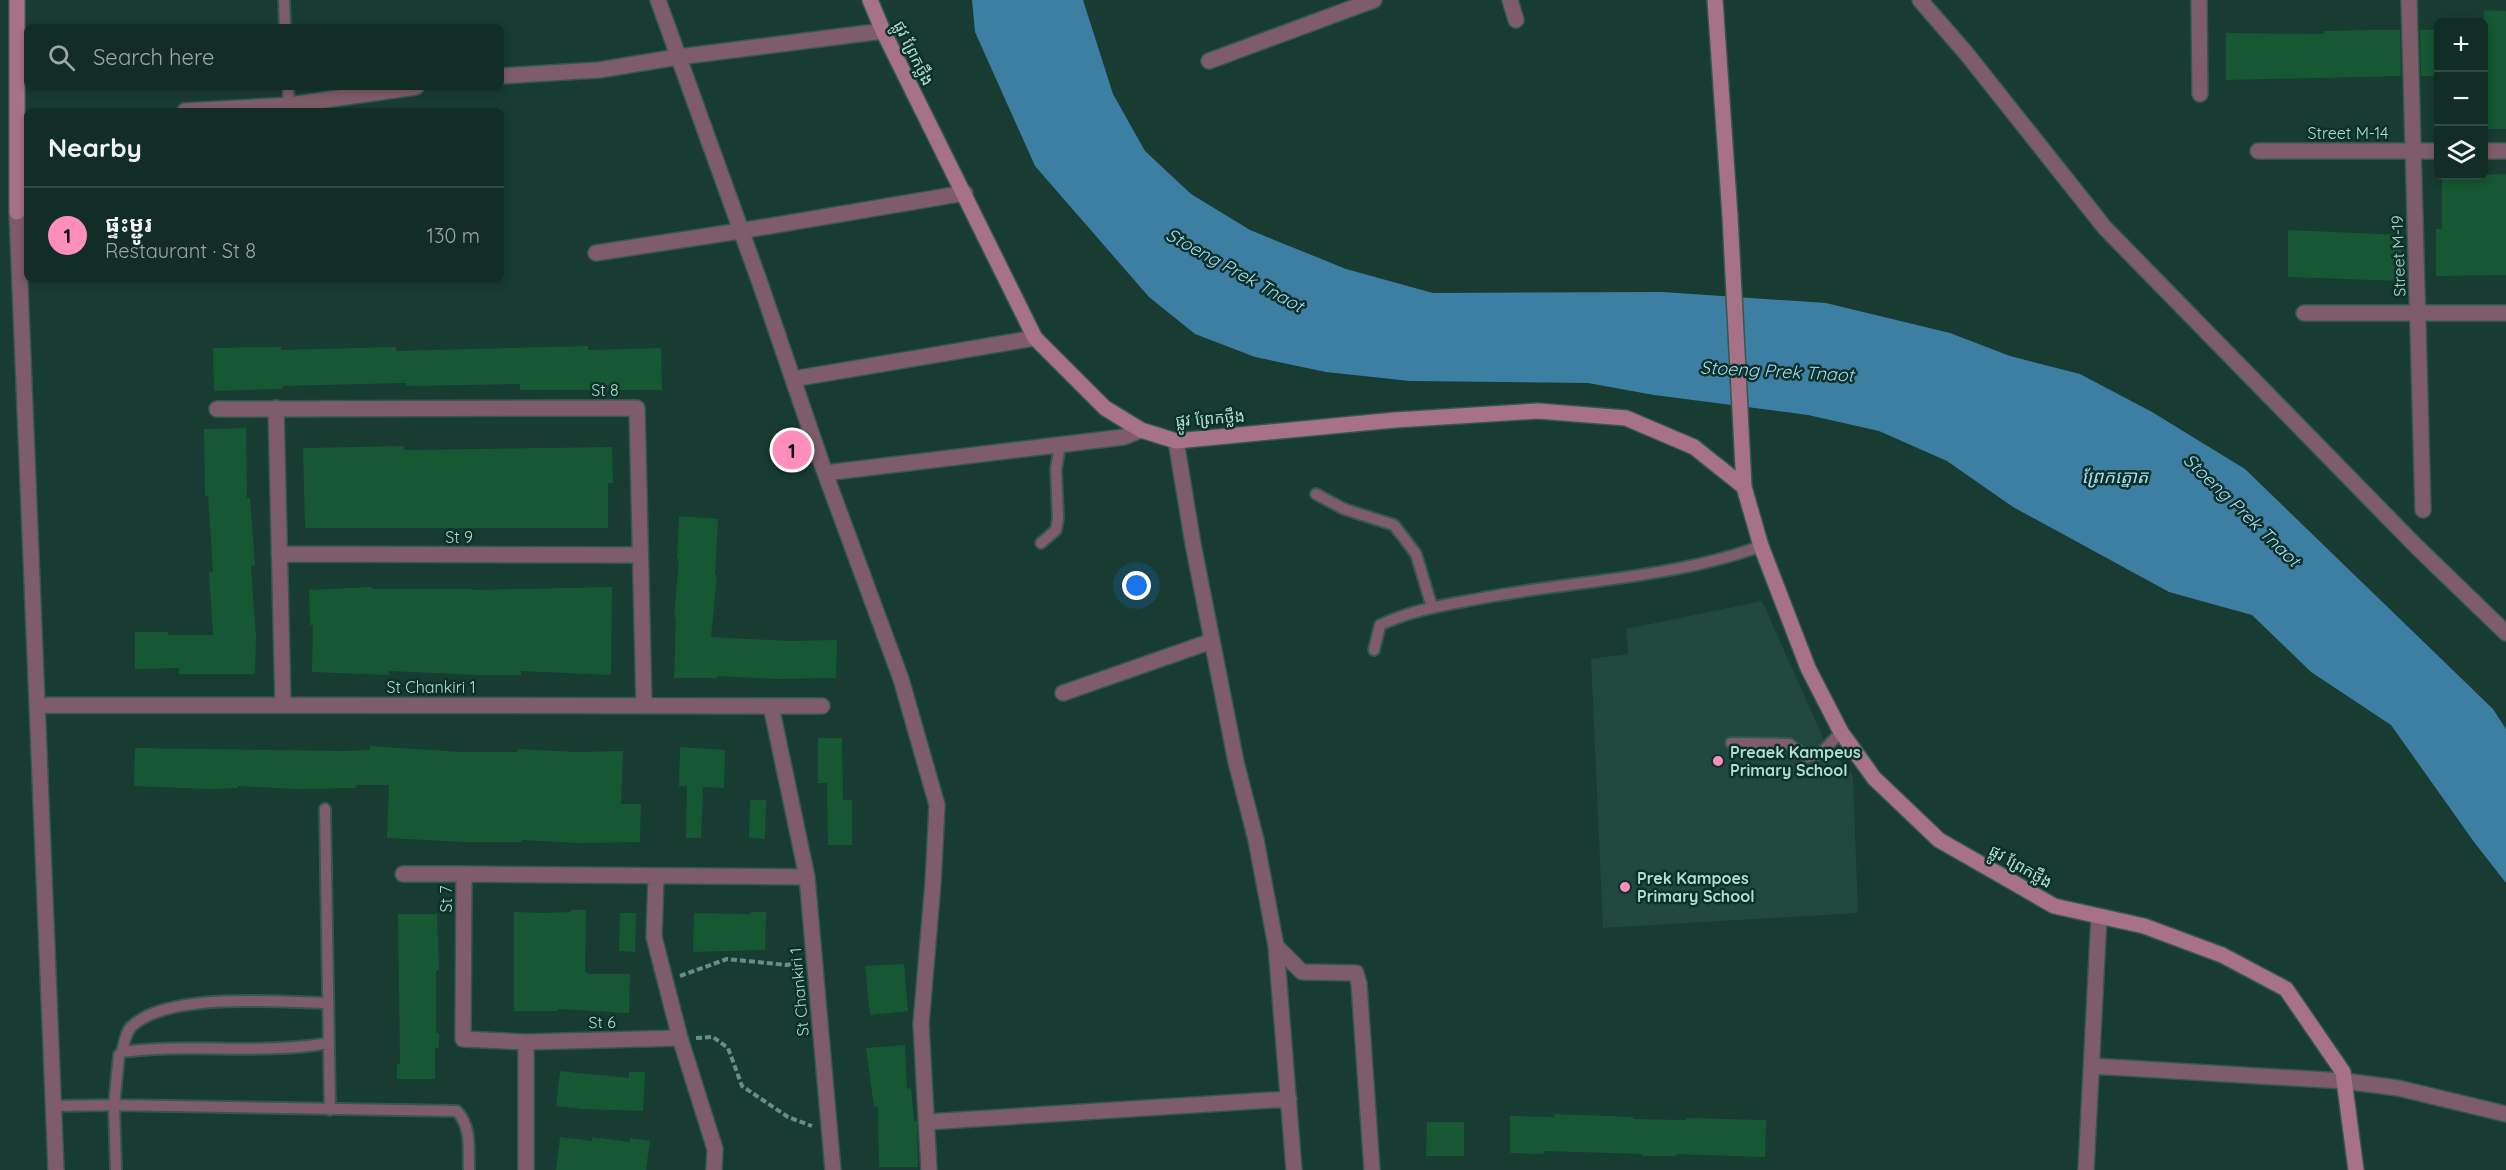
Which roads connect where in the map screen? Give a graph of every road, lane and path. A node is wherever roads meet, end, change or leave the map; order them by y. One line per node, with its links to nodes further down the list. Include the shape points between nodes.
1 (17, 0): 23 (street)
2 (284, 0): 13 (lane)
3 (658, 0): 15 (street)
4 (870, 0): 14 (street, ផ្លូវ ព្រែកថ្លឹង)
5 (1374, 0): 16 (street)
6 (1510, 0): 12 (street)
7 (1715, 0): 43 (street, ផ្លូវ ព្រែកថ្លឹង)
8 (1920, 0): 51 (street, via 2105,228)
9 (2199, 0): 10 (street); 20 (street)
10 (2207, 0)
11 (2409, 0): 25 (street, Street M-19)
12 (1516, 20)
13 (285, 24)
14 (883, 32): 15 (street); 29 (street, ផ្លូវ ព្រែកថ្លឹង)
15 (678, 57): 17 (street, via 599,70); 30 (street)
16 (1209, 61)
17 (504, 76)
18 (288, 90): 21 (lane)
19 (395, 90): 21 (street)
20 (2200, 94)
21 (289, 105): 22 (street)
22 (237, 108)
23 (22, 121): 55 (street, via 17,213)
24 (2258, 151): 25 (street, Street M-14)
25 (2413, 151): 26 (street, Street M-14); 33 (street, Street M-19)
26 (2434, 151)
27 (2488, 151): 28 (street)
28 (2506, 151)
29 (965, 193): 30 (street); 35 (street, ផ្លូវ ព្រែកថ្លឹង)
30 (740, 231): 31 (street); 36 (street)
31 (596, 253)
32 (2304, 313): 33 (street)
33 (2418, 313): 34 (street); 45 (street, Street M-19)
34 (2506, 313)
35 (1035, 338): 36 (street); 39 (street, ផ្លូវ ព្រែកថ្លឹង, via 1106,408)
36 (792, 380): 42 (street)
37 (276, 408): 38 (street, St 8); 48 (street); 49 (street, St 8, via 637,408)
38 (217, 409)
39 (1141, 430): 40 (street, ផ្លូវ ព្រែកថ្លឹង); 41 (street, via 1125,437)
40 (1176, 441): 43 (street, ផ្លូវ ព្រែកថ្លឹង, via 1538,411 1615,417 1694,447); 52 (street)
41 (1060, 445): 42 (street); 46 (lane, via 1056,530)
42 (825, 473): 83 (street, via 901,679 937,805 921,1024)
43 (1744, 487): 47 (street, ផ្លូវ ព្រែកថ្លឹង)
44 (1316, 494): 50 (lane, via 1344,510 1394,525 1416,554)
45 (2423, 510)
46 (1041, 543)
47 (1761, 546): 50 (lane, via 1721,559); 60 (street, ផ្លូវ ព្រែកថ្លឹង, via 1808,668)
48 (279, 554): 49 (street, St 9); 56 (street)
49 (640, 555): 57 (street, St 8)
50 (1432, 607): 53 (lane, via 1407,612 1380,624)
51 (2506, 633)
52 (1212, 641): 54 (street); 68 (street)
53 (1374, 650)
54 (1063, 693)
55 (37, 705): 56 (street, St Chankiri 1); 79 (street)
56 (283, 705): 57 (street, St Chankiri 1)
57 (644, 706): 58 (street, St Chankiri 1)
58 (771, 706): 59 (street, St Chankiri 1); 66 (street, St Chankiri 1)
59 (822, 706)
60 (1841, 732): 61 (lane, via 1821,753 1808,757 1790,744); 67 (street, ផ្លូវ ព្រែកថ្លឹង, via 1874,778 1939,840 2054,906)
61 (1731, 743)
62 (326, 809): 71 (lane)
63 (402, 874): 64 (street)
64 (464, 874): 65 (street, St 7); 73 (street, St 7, via 463,1039)
65 (656, 876): 66 (street, St 7); 70 (street, via 654,937)
66 (807, 877): 69 (street, St Chankiri 1)
67 (2099, 916): 76 (street); 77 (street, ផ្លូវ ព្រែកថ្លឹង, via 2144,926 2222,954 2286,989 2343,1072)
68 (1276, 946): 78 (street); 93 (street, via 1302,972 1356,974)
69 (814, 958): 70 (path, via 787,965 727,959); 84 (street, St Chankiri 1)
70 (666, 981): 72 (street)
71 (328, 1003): 74 (lane); 75 (lane, via 208,1002 153,1012 130,1027)
72 (680, 1038): 73 (street, St 6); 84 (path, via 713,1037 728,1048 742,1086 788,1117); 89 (street, via 715,1149)
73 (526, 1042): 88 (street)
74 (328, 1043): 75 (lane, via 296,1049); 81 (lane)
75 (122, 1052): 80 (lane, via 118,1055)
76 (2092, 1066): 77 (street); 94 (street)
77 (2344, 1081): 82 (street, via 2398,1088); 95 (street, ផ្លូវ ព្រែកថ្លឹង)
78 (1289, 1099): 83 (street); 92 (street)
79 (53, 1106): 80 (lane); 85 (street)
80 (114, 1106): 81 (lane); 86 (lane)
81 (330, 1110): 87 (lane, via 457,1111 468,1130)
82 (2506, 1114)
83 (927, 1122): 91 (street)
84 (830, 1133): 90 (street, St Chankiri 1)
85 (56, 1170)
86 (116, 1170)
87 (469, 1170)
88 (526, 1170)
89 (714, 1170)
90 (833, 1170)
91 (929, 1170)
92 (1294, 1170)
93 (1372, 1170)
94 (2086, 1170)
95 (2356, 1170)

